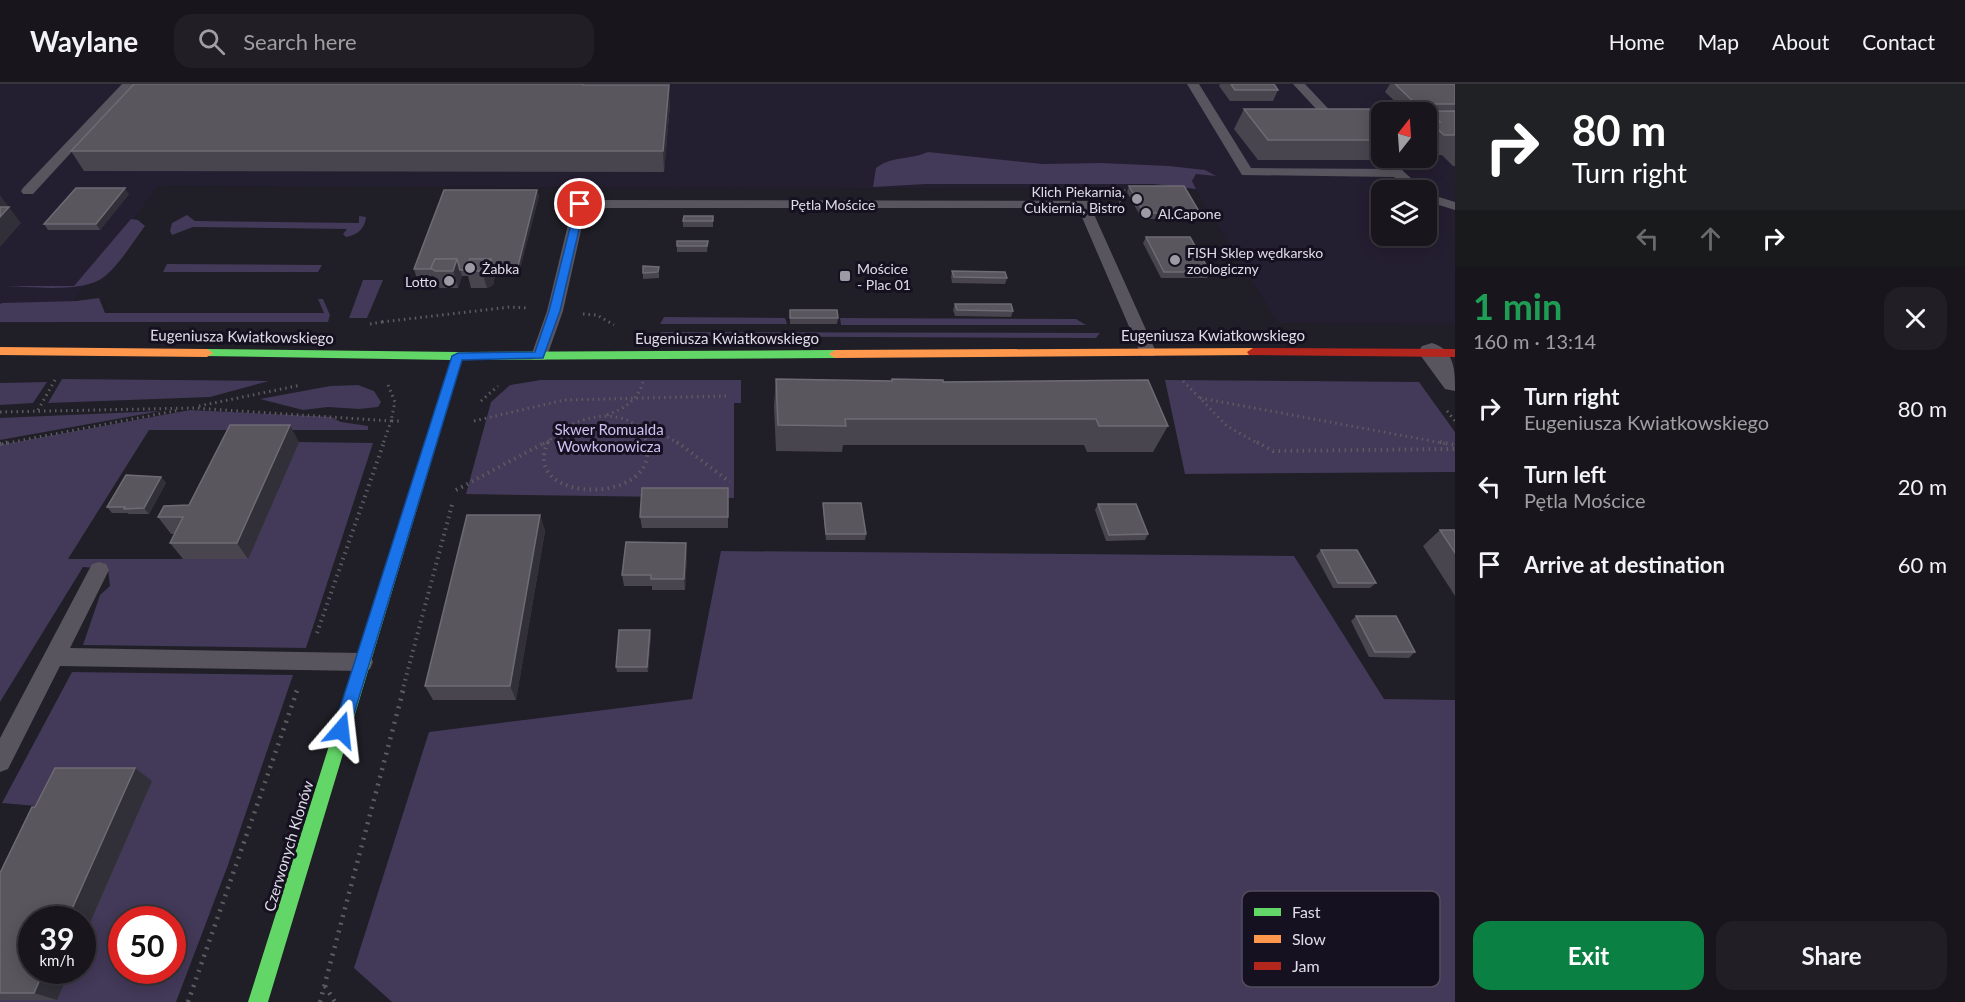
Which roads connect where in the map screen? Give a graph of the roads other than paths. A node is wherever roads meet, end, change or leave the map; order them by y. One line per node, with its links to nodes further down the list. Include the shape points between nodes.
1 (128, 84): 6 (lane)
2 (1193, 84): 5 (lane, via 1247,172 1397,173)
3 (1299, 84): 4 (lane, via 1335,122)
4 (1371, 124)
5 (1405, 180)
6 (28, 190)
7 (1437, 200): 8 (lane)
8 (1455, 206)
9 (0, 351): 12 (main road, Eugeniusza Kwiatkowskiego)
10 (1148, 352): 11 (main road, Eugeniusza Kwiatkowskiego); 13 (main road, Eugeniusza Kwiatkowskiego); 13 (lane, Pętla Mościce, via 1083,204 580,204 557,303)
11 (1443, 352): 14 (street)
12 (458, 356): 13 (main road, Eugeniusza Kwiatkowskiego); 17 (main road, Czerwonych Klonów)
13 (539, 356)
14 (1455, 382)
15 (99, 570): 16 (lane)
16 (54, 657): 17 (lane); 18 (lane)
17 (362, 662): 19 (main road, Czerwonych Klonów)
18 (0, 762)
19 (258, 1002)

